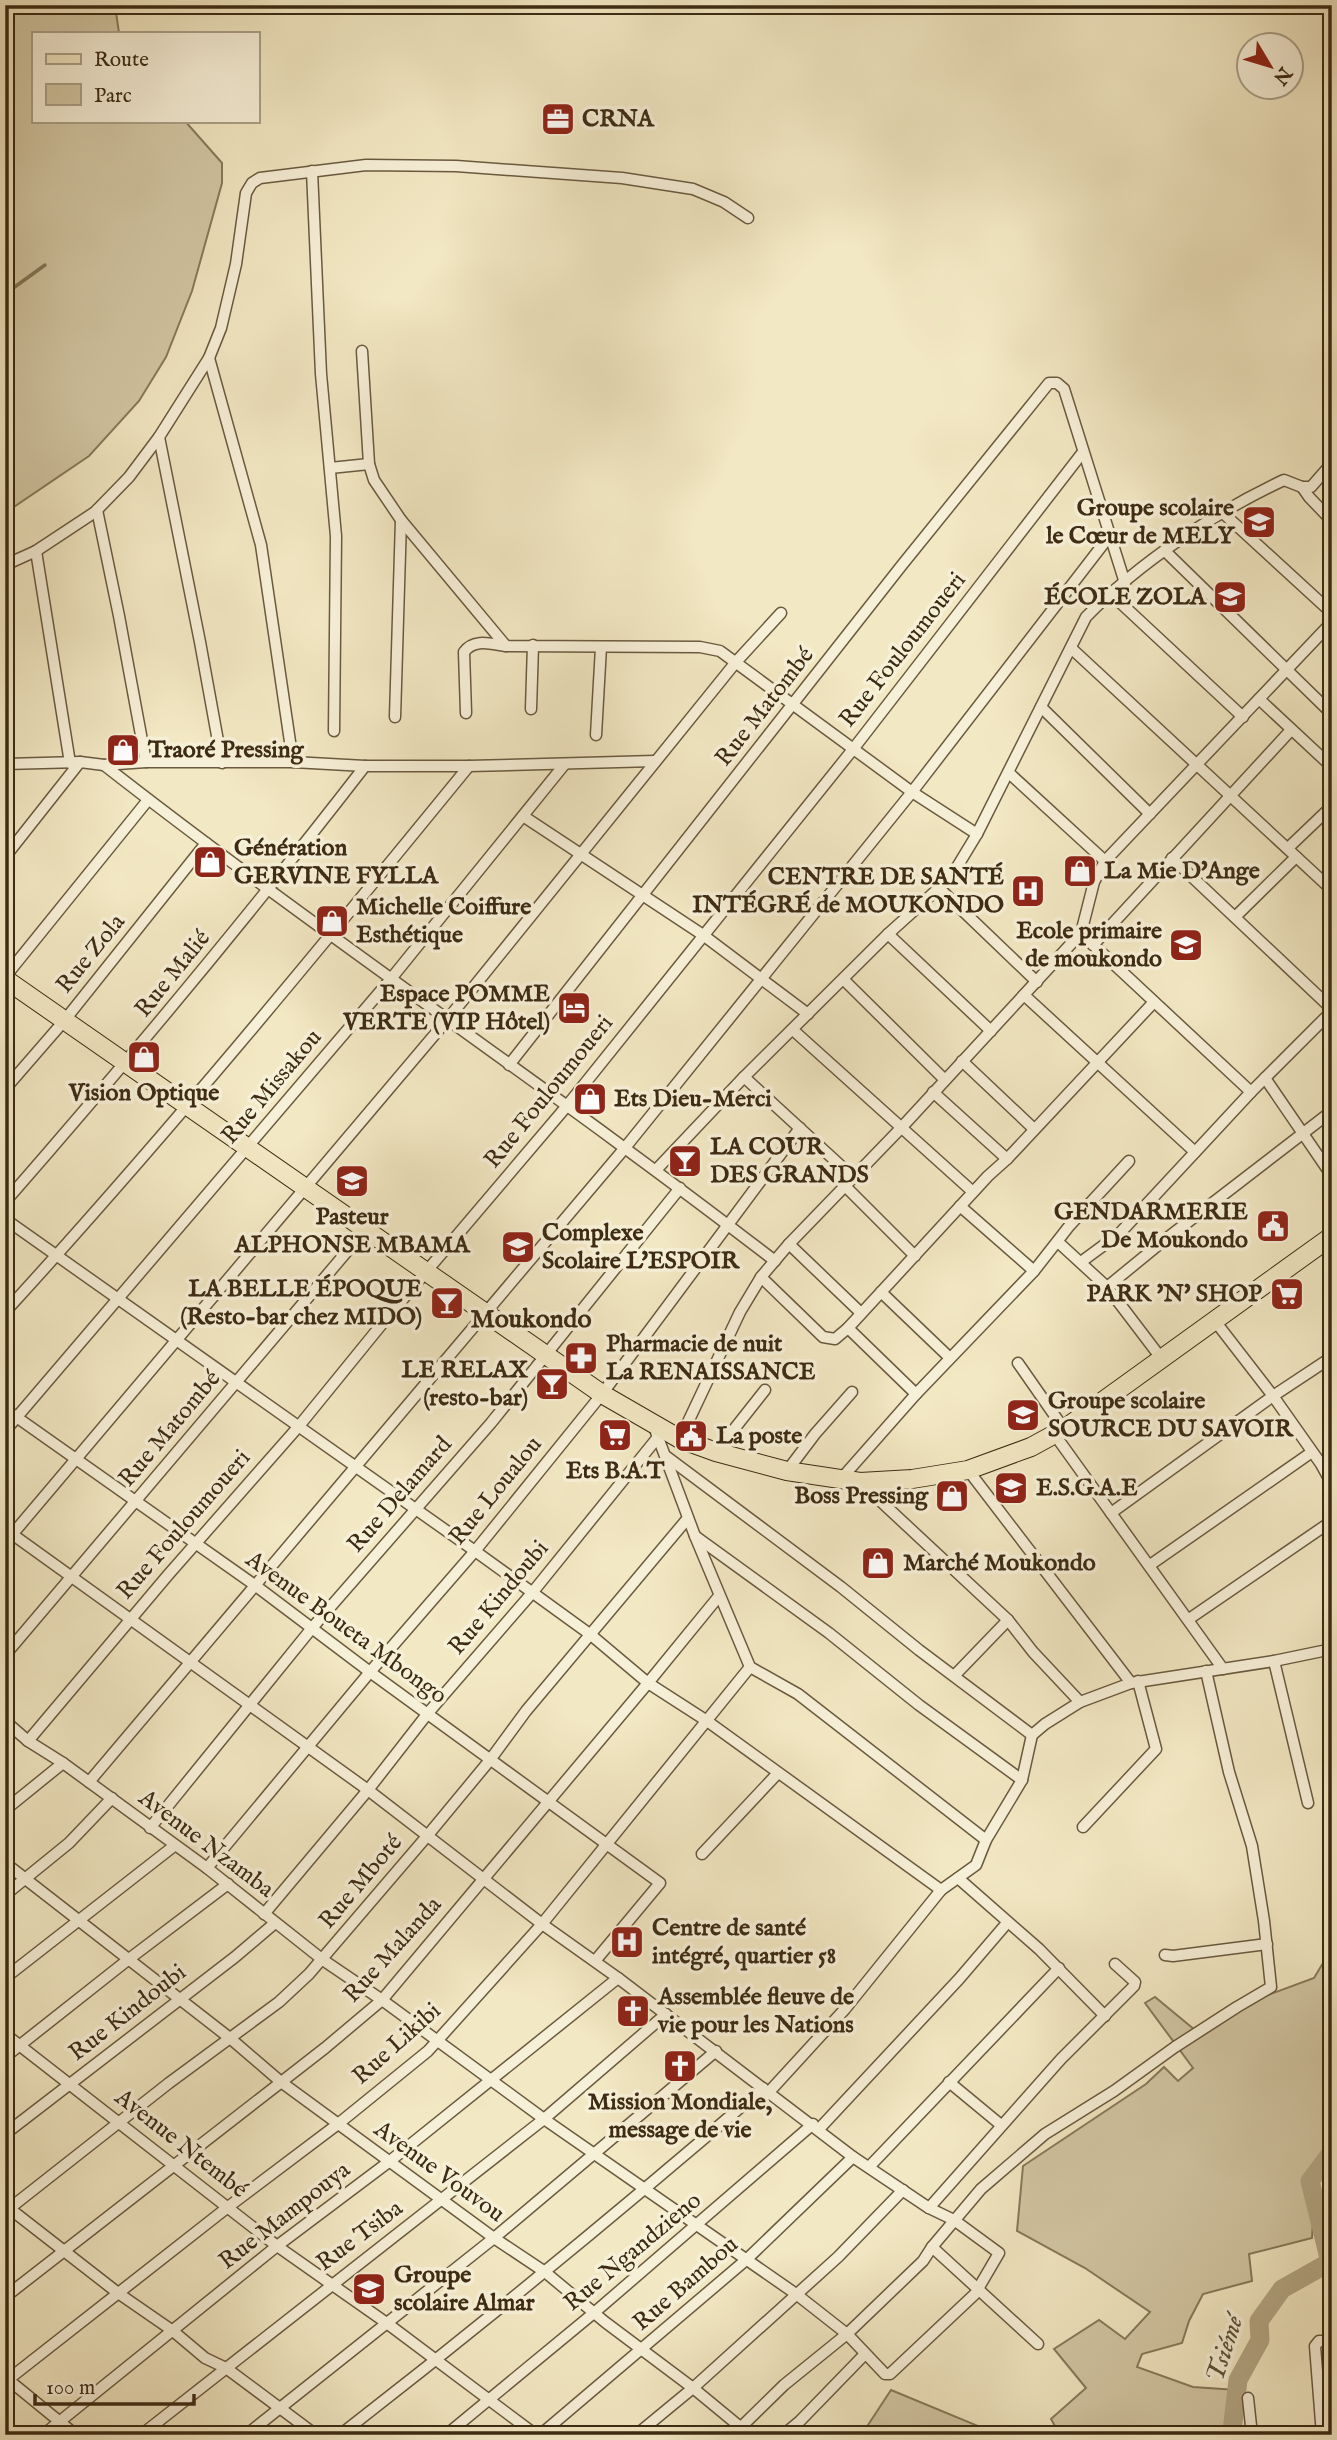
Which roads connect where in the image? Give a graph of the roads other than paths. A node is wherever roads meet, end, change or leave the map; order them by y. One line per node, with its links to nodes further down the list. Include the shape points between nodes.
1 (312, 170): 2 (street, via 456,166 622,178 693,189); 4 (street, via 260,178 246,193 230,295); 9 (street)
2 (748, 218)
3 (362, 351): 8 (street)
4 (209, 358): 5 (street); 46 (street, via 261,545)
5 (159, 437): 11 (street); 47 (street)
6 (1083, 452): 15 (street); 32 (street, Rue Matombé, via 1064,390 1058,383 1049,383); 42 (street, Rue Fouloumoueri)
7 (1332, 463): 10 (street, via 1315,484)
8 (369, 464): 9 (street); 13 (street, via 374,480)
9 (330, 468): 40 (street, via 336,536)
10 (1302, 486): 12 (street, via 1284,480); 14 (street)
11 (97, 510): 16 (street); 45 (street)
12 (1223, 513): 17 (street); 22 (street)
13 (401, 520): 25 (street); 37 (street)
14 (1332, 521)
15 (1111, 534): 19 (street); 56 (street)
16 (36, 551): 18 (street); 44 (street)
17 (1165, 551): 19 (street); 29 (street)
18 (5, 565)
19 (1125, 583): 20 (street)
20 (1111, 594): 27 (street, via 1086,617); 38 (street)
21 (781, 613): 28 (street)
22 (1332, 613)
23 (1332, 622): 29 (street)
24 (533, 645): 25 (street); 26 (street); 34 (street)
25 (506, 646): 36 (street, via 477,643 467,647 463,658)
26 (601, 646): 28 (street, via 709,647); 41 (street)
27 (1072, 648): 33 (street); 51 (street)
28 (736, 662): 32 (street); 43 (street)
29 (1288, 669): 31 (street); 35 (street)
30 (1332, 697): 35 (street)
31 (1259, 699): 38 (street); 39 (street)
32 (794, 705): 42 (street); 72 (street, Rue Matombé)
33 (1041, 708): 55 (street); 60 (street)
34 (531, 709)
35 (1327, 710)
36 (466, 713)
37 (396, 717)
38 (1243, 717): 51 (street)
39 (1292, 730): 52 (street); 57 (street)
40 (334, 732)
41 (596, 735)
42 (854, 748): 56 (street); 76 (street, Rue Fouloumoueri)
43 (655, 761): 50 (street); 65 (street)
44 (75, 762): 48 (street); 49 (street); 66 (street)
45 (146, 762): 47 (street); 49 (street)
46 (293, 762): 47 (street); 53 (street)
47 (222, 763)
48 (5, 764)
49 (104, 765): 58 (street)
50 (564, 765): 54 (street); 61 (street, Rue Missakou)
51 (1197, 765): 57 (street); 60 (street)
52 (1331, 765)
53 (365, 766): 54 (street); 70 (street, Rue Malié)
54 (469, 766): 77 (street)
55 (1009, 772): 62 (street); 68 (street)
56 (912, 792): 62 (street); 80 (street)
57 (1229, 796): 64 (street); 67 (street)
58 (148, 800): 63 (street); 79 (street)
59 (1332, 806): 64 (street)
60 (1150, 814): 68 (street)
61 (523, 816): 65 (street); 81 (street, Rue Missakou)
62 (977, 834): 69 (street)
63 (206, 843): 70 (street); 89 (street, Rue Zola)
64 (1292, 853): 71 (street); 73 (street)
65 (580, 854): 72 (street); 88 (street)
66 (5, 857)
67 (1172, 858): 73 (street); 78 (street)
68 (1105, 861): 74 (street, via 1094,882)
69 (939, 888): 75 (street); 83 (street)
70 (270, 890): 77 (street); 94 (street, Rue Malié)
71 (1332, 890)
72 (642, 896): 76 (street); 95 (street, Rue Matombé)
73 (1235, 917): 86 (street)
74 (1081, 933): 78 (street); 83 (street)
75 (888, 934): 82 (street); 91 (street)
76 (703, 935): 80 (street); 103 (street, Rue Fouloumoueri)
77 (331, 936): 81 (street); 102 (street)
78 (1093, 945): 85 (street)
79 (5, 978): 89 (main road)
80 (761, 979): 87 (street); 110 (street)
81 (390, 980): 88 (street); 109 (street, Rue Missakou)
82 (844, 980): 87 (street); 98 (street)
83 (1037, 982): 84 (street)
84 (1024, 995): 91 (street); 93 (street)
85 (1154, 1002): 93 (street); 100 (street)
86 (1332, 1010): 97 (street)
87 (808, 1014): 90 (street)
88 (447, 1020): 95 (street); 118 (street)
89 (64, 1021): 94 (main road); 99 (street, Rue Zola)
90 (793, 1030): 96 (street); 105 (street)
91 (991, 1031): 92 (street)
92 (962, 1061): 98 (street); 107 (street)
93 (1096, 1063): 107 (street); 111 (street)
94 (126, 1064): 102 (main road); 121 (street, Rue Malié)
95 (509, 1065): 103 (street)
96 (744, 1077): 106 (street); 114 (street)
97 (1265, 1078): 100 (street); 108 (street)
98 (945, 1080): 101 (street)
99 (5, 1089)
100 (1251, 1092): 111 (street)
101 (933, 1093): 105 (street); 112 (street)
102 (186, 1104): 109 (main road); 129 (street)
103 (566, 1107): 110 (street); 133 (street, Rue Fouloumoueri)
104 (1332, 1111): 108 (street)
105 (902, 1127): 116 (street); 120 (street)
106 (800, 1128): 116 (street); 124 (street, Rue Loualou)
107 (1034, 1129): 112 (street)
108 (1302, 1133): 115 (street); 136 (street)
109 (248, 1148): 118 (main road); 138 (street, Rue Missakou)
110 (624, 1149): 114 (street); 140 (street)
111 (1195, 1152): 132 (street, via 1119,1234)
112 (1007, 1159): 120 (street)
113 (1129, 1161): 127 (street)
114 (656, 1170): 119 (street)
115 (1332, 1176)
116 (853, 1177): 117 (street)
117 (845, 1186): 128 (street); 130 (street)
118 (306, 1188): 125 (main road); 144 (street)
119 (680, 1188): 124 (street); 145 (street, Rue Delamard)
120 (973, 1192): 122 (street)
121 (5, 1202)
122 (960, 1206): 130 (street); 134 (street)
123 (5, 1219): 129 (street)
124 (728, 1224): 131 (street); 153 (street, Rue Loualou)
125 (366, 1229): 133 (main road); 150 (street, Rue Matombé)
126 (1332, 1236): 142 (main road)
127 (1058, 1242): 132 (street); 134 (street)
128 (789, 1244): 131 (street); 141 (street)
129 (57, 1255): 138 (street); 139 (street)
130 (915, 1256): 137 (street)
131 (775, 1261): 135 (street)
132 (1081, 1262): 136 (street)
133 (427, 1271): 140 (main road); 158 (street, Rue Fouloumoueri)
134 (1034, 1271): 148 (street)
135 (761, 1277): 143 (street, via 823,1337 835,1339); 162 (street)
136 (1107, 1287): 147 (street)
137 (881, 1292): 141 (street); 148 (street)
138 (119, 1299): 144 (street); 157 (street, Rue Missakou)
139 (5, 1312)
140 (487, 1313): 145 (main road); 169 (street)
141 (861, 1313): 143 (street)
142 (1215, 1321): 147 (main road); 155 (street)
143 (848, 1328): 154 (street)
144 (176, 1340): 150 (street); 167 (street)
145 (544, 1354): 153 (main road); 176 (street, Rue Delamard)
146 (1332, 1357): 155 (street)
147 (1161, 1358): 161 (main road)
148 (950, 1359): 154 (street)
149 (1018, 1363): 161 (street)
150 (237, 1382): 158 (street); 175 (street, Rue Matombé)
151 (765, 1390): 163 (street)
152 (852, 1392): 171 (street)
153 (602, 1394): 159 (main road); 183 (street, Rue Loualou)
154 (915, 1394): 172 (street)
155 (1273, 1396): 164 (street); 177 (street)
156 (5, 1409): 157 (street, Avenue Boueta Mbongo)
157 (17, 1418): 160 (street, Rue Missakou); 167 (street, Avenue Boueta Mbongo)
158 (299, 1426): 169 (street); 182 (street, Rue Fouloumoueri)
159 (656, 1431): 162 (main road); 165 (street); 187 (street, Rue Kindoubi)
160 (5, 1432)
161 (1060, 1432): 170 (main road); 177 (street)
162 (680, 1439): 163 (main road)
163 (716, 1452): 171 (main road)
164 (1312, 1452): 168 (street); 184 (street)
165 (666, 1457): 178 (street); 202 (street)
166 (1332, 1457): 168 (street)
167 (76, 1461): 175 (street, Avenue Boueta Mbongo); 180 (street)
168 (1321, 1464): 174 (street)
169 (355, 1469): 176 (street); 186 (street)
170 (968, 1470): 173 (main road); 203 (street)
171 (787, 1472): 172 (main road)
172 (841, 1479): 173 (main road)
173 (860, 1482): 191 (street)
174 (1332, 1484)
175 (137, 1502): 182 (street, Avenue Boueta Mbongo); 185 (street, Rue Matombé)
176 (415, 1509): 183 (street); 192 (street, Rue Delamard)
177 (1111, 1513): 184 (street)
178 (688, 1518): 181 (street); 193 (street, Rue Mboté)
179 (1332, 1521): 189 (street)
180 (8, 1535): 185 (street)
181 (695, 1536): 188 (street); 216 (street)
182 (196, 1544): 186 (street, Avenue Boueta Mbongo); 190 (street, Rue Fouloumoueri)
183 (475, 1551): 187 (street); 201 (street, Rue Loualou)
184 (1150, 1565): 189 (street)
185 (71, 1578): 190 (street); 195 (street, Rue Matombé)
186 (256, 1586): 192 (street, Avenue Boueta Mbongo); 196 (street)
187 (532, 1593): 193 (street); 207 (street, Rue Kindoubi)
188 (719, 1595): 198 (street); 204 (street, Rue Malanda)
189 (1189, 1619): 199 (street)
190 (130, 1620): 196 (street); 211 (street, Rue Fouloumoueri)
191 (1008, 1620): 202 (street); 205 (street)
192 (312, 1628): 201 (street, Avenue Boueta Mbongo); 206 (street, Rue Delamard)
193 (590, 1635): 204 (street); 213 (street, Rue Mboté)
194 (1332, 1649): 197 (street)
195 (5, 1655)
196 (190, 1661): 206 (street); 217 (street)
197 (1274, 1661): 199 (street); 221 (street)
198 (750, 1667): 208 (street, Rue Likibi); 226 (street, via 798,1695)
199 (1223, 1669): 200 (street)
200 (1206, 1671): 203 (street); 243 (street, via 1252,1846)
201 (370, 1672): 207 (street, Avenue Boueta Mbongo); 212 (street, Rue Loualou)
202 (954, 1676): 210 (street)
203 (1135, 1682): 205 (street); 223 (street, via 1156,1749)
204 (648, 1683): 208 (street); 220 (street, Rue Malanda)
205 (1080, 1702): 210 (street)
206 (249, 1705): 212 (street); 224 (street, Rue Delamard)
207 (428, 1713): 213 (street, Avenue Boueta Mbongo); 218 (street, Rue Kindoubi)
208 (707, 1721): 215 (street); 227 (street, Rue Likibi)
209 (5, 1722): 211 (street, Avenue Nzamba)
210 (1032, 1734): 216 (street)
211 (28, 1741): 214 (street, Avenue Nzamba)
212 (307, 1747): 218 (street); 231 (street, Rue Loualou)
213 (490, 1760): 220 (street, Avenue Boueta Mbongo); 225 (street, Rue Mboté)
214 (63, 1763): 217 (street, Avenue Nzamba); 222 (street)
215 (778, 1773): 229 (street); 236 (street)
216 (1022, 1780): 226 (street)
217 (89, 1783): 219 (street, Avenue Nzamba)
218 (368, 1790): 225 (street); 238 (street, Rue Kindoubi)
219 (112, 1798): 224 (street, Avenue Nzamba); 234 (street)
220 (549, 1802): 227 (street, Avenue Boueta Mbongo); 232 (street, Rue Malanda)
221 (1308, 1803)
222 (5, 1810)
223 (1083, 1827)
224 (150, 1828): 228 (street, Avenue Nzamba)
225 (428, 1835): 232 (street); 246 (street, Rue Mboté)
226 (986, 1840): 233 (street, via 976,1865)
227 (607, 1844): 242 (street, Rue Likibi); 247 (street, Avenue Boueta Mbongo, via 660,1883)
228 (174, 1846): 231 (street, Avenue Nzamba); 239 (street)
229 (702, 1854)
230 (5, 1863): 234 (street, Avenue Vouvou)
231 (207, 1868): 235 (street, Avenue Nzamba)
232 (483, 1878): 242 (street); 253 (street, Rue Malanda)
233 (958, 1878): 236 (street); 241 (street)
234 (27, 1880): 237 (street); 239 (street, Avenue Vouvou)
235 (229, 1884): 238 (street, Avenue Nzamba); 245 (street)
236 (941, 1890): 266 (street, via 845,2009)
237 (5, 1895)
238 (264, 1914): 240 (street, Avenue Nzamba)
239 (78, 1920): 245 (street, Avenue Vouvou); 250 (street)
240 (275, 1923): 246 (street, Avenue Nzamba); 252 (street, Rue Kindoubi)
241 (1007, 1923): 249 (street); 271 (street, Rue Ngandzieno)
242 (542, 1924): 247 (street); 258 (street, Rue Likibi)
243 (1266, 1944): 244 (street); 284 (street, via 1272,1983 1268,1990 1045,2134 981,2189)
244 (1165, 1955)
245 (129, 1959): 252 (street, Avenue Vouvou); 259 (street)
246 (323, 1960): 253 (street, Avenue Nzamba); 257 (street, Rue Mboté)
247 (595, 1961): 251 (street)
248 (1115, 1964): 255 (street, via 1135,1984)
249 (1059, 1968): 255 (street); 264 (street)
250 (5, 1978)
251 (618, 1978): 254 (street); 262 (street, Rue Mampouya)
252 (180, 1999): 257 (street, Avenue Vouvou); 265 (street, Rue Kindoubi)
253 (382, 2000): 258 (street, Avenue Nzamba); 263 (street, Rue Malanda)
254 (666, 2014): 260 (street); 267 (street, Rue Tsiba)
255 (1105, 2016): 270 (street)
256 (5, 2034): 259 (street, Avenue Ntembé)
257 (232, 2039): 263 (street, Avenue Vouvou); 268 (street, Rue Mboté)
258 (438, 2041): 262 (street, Avenue Nzamba); 269 (street, Rue Likibi)
259 (21, 2046): 261 (street); 265 (street, Avenue Ntembé)
260 (716, 2051): 266 (street); 273 (street)
261 (5, 2057)
262 (490, 2079): 267 (street, Avenue Nzamba); 275 (street, Rue Mampouya)
263 (281, 2082): 269 (street, Avenue Vouvou); 276 (street, Rue Malanda)
264 (949, 2082): 270 (street); 277 (street)
265 (71, 2085): 268 (street, Avenue Ntembé); 272 (street, Rue Kindoubi)
266 (766, 2090): 271 (street); 279 (street)
267 (544, 2119): 273 (street, Avenue Nzamba); 280 (street, Rue Tsiba)
268 (120, 2122): 276 (street, Avenue Ntembé); 282 (street, Rue Mboté)
269 (338, 2124): 275 (street, Avenue Vouvou); 281 (street, Rue Likibi)
270 (1001, 2125): 283 (street)
271 (816, 2127): 274 (street); 285 (street, Rue Ngandzieno)
272 (5, 2134)
273 (594, 2155): 279 (street, Avenue Nzamba); 286 (street)
274 (853, 2157): 277 (street); 290 (street, Rue Bambou)
275 (390, 2161): 280 (street, Avenue Vouvou); 287 (street, Rue Mampouya)
276 (176, 2165): 281 (street, Avenue Ntembé); 289 (street, Rue Malanda)
277 (869, 2167): 278 (street)
278 (903, 2190): 283 (street); 295 (street)
279 (645, 2191): 285 (street, Avenue Nzamba); 291 (street)
280 (443, 2200): 286 (street, Avenue Vouvou); 292 (street, Rue Tsiba)
281 (228, 2207): 287 (street, Avenue Ntembé); 294 (street, Rue Likibi)
282 (7, 2208): 289 (street)
283 (929, 2208): 284 (street)
284 (954, 2220): 288 (street); 293 (street, via 999,2253)
285 (696, 2226): 290 (street, Avenue Nzamba); 297 (street, Rue Ngandzieno)
286 (494, 2238): 291 (street, Avenue Vouvou); 298 (street)
287 (277, 2246): 292 (street, Avenue Ntembé); 299 (street, Rue Mampouya)
288 (932, 2246): 293 (street); 300 (street, via 923,2261)
289 (65, 2250): 294 (street); 296 (street, Rue Malanda)
290 (746, 2260): 295 (street, Avenue Nzamba); 303 (street, Rue Bambou)
291 (545, 2272): 297 (street, Avenue Vouvou); 305 (street)
292 (331, 2284): 298 (street, Avenue Ntembé); 306 (street, Rue Tsiba)
293 (979, 2288): 302 (street); 304 (street, Avenue Nzamba, via 890,2374)
294 (118, 2293): 299 (street); 307 (street, Rue Likibi)
295 (796, 2294): 300 (street, Avenue Nzamba); 308 (street)
296 (5, 2297)
297 (595, 2312): 303 (street, Avenue Vouvou); 310 (street, Rue Ngandzieno)
298 (388, 2324): 305 (street, Avenue Ntembé); 311 (street)
299 (173, 2331): 306 (street, via 205,2358); 312 (street, Rue Mampouya)
300 (847, 2334): 304 (street, Avenue Nzamba); 313 (street, via 784,2385)
301 (1332, 2341): 325 (street, via 1319,2341 1315,2346)
302 (1038, 2344)
303 (642, 2350): 308 (street, Avenue Vouvou); 321 (street, Rue Bambou)
304 (865, 2354): 323 (street)
305 (437, 2360): 310 (street, Avenue Ntembé); 319 (street)
306 (226, 2368): 311 (street); 316 (street, Rue Tsiba)
307 (6, 2380): 312 (street)
308 (693, 2388): 313 (street, Avenue Vouvou); 322 (street)
309 (1248, 2398): 324 (street)
310 (489, 2399): 320 (street, Rue Ngandzieno); 321 (street, Avenue Ntembé)
311 (280, 2408): 317 (street); 318 (street)
312 (60, 2422): 314 (street, Rue Mampouya); 315 (street)
313 (741, 2432)
314 (43, 2435)
315 (76, 2435)
316 (141, 2435)
317 (246, 2435)
318 (316, 2435)
319 (340, 2435)
320 (446, 2435)
321 (538, 2435)
322 (636, 2435)
323 (783, 2435)
324 (1252, 2435)
325 (1322, 2435)

